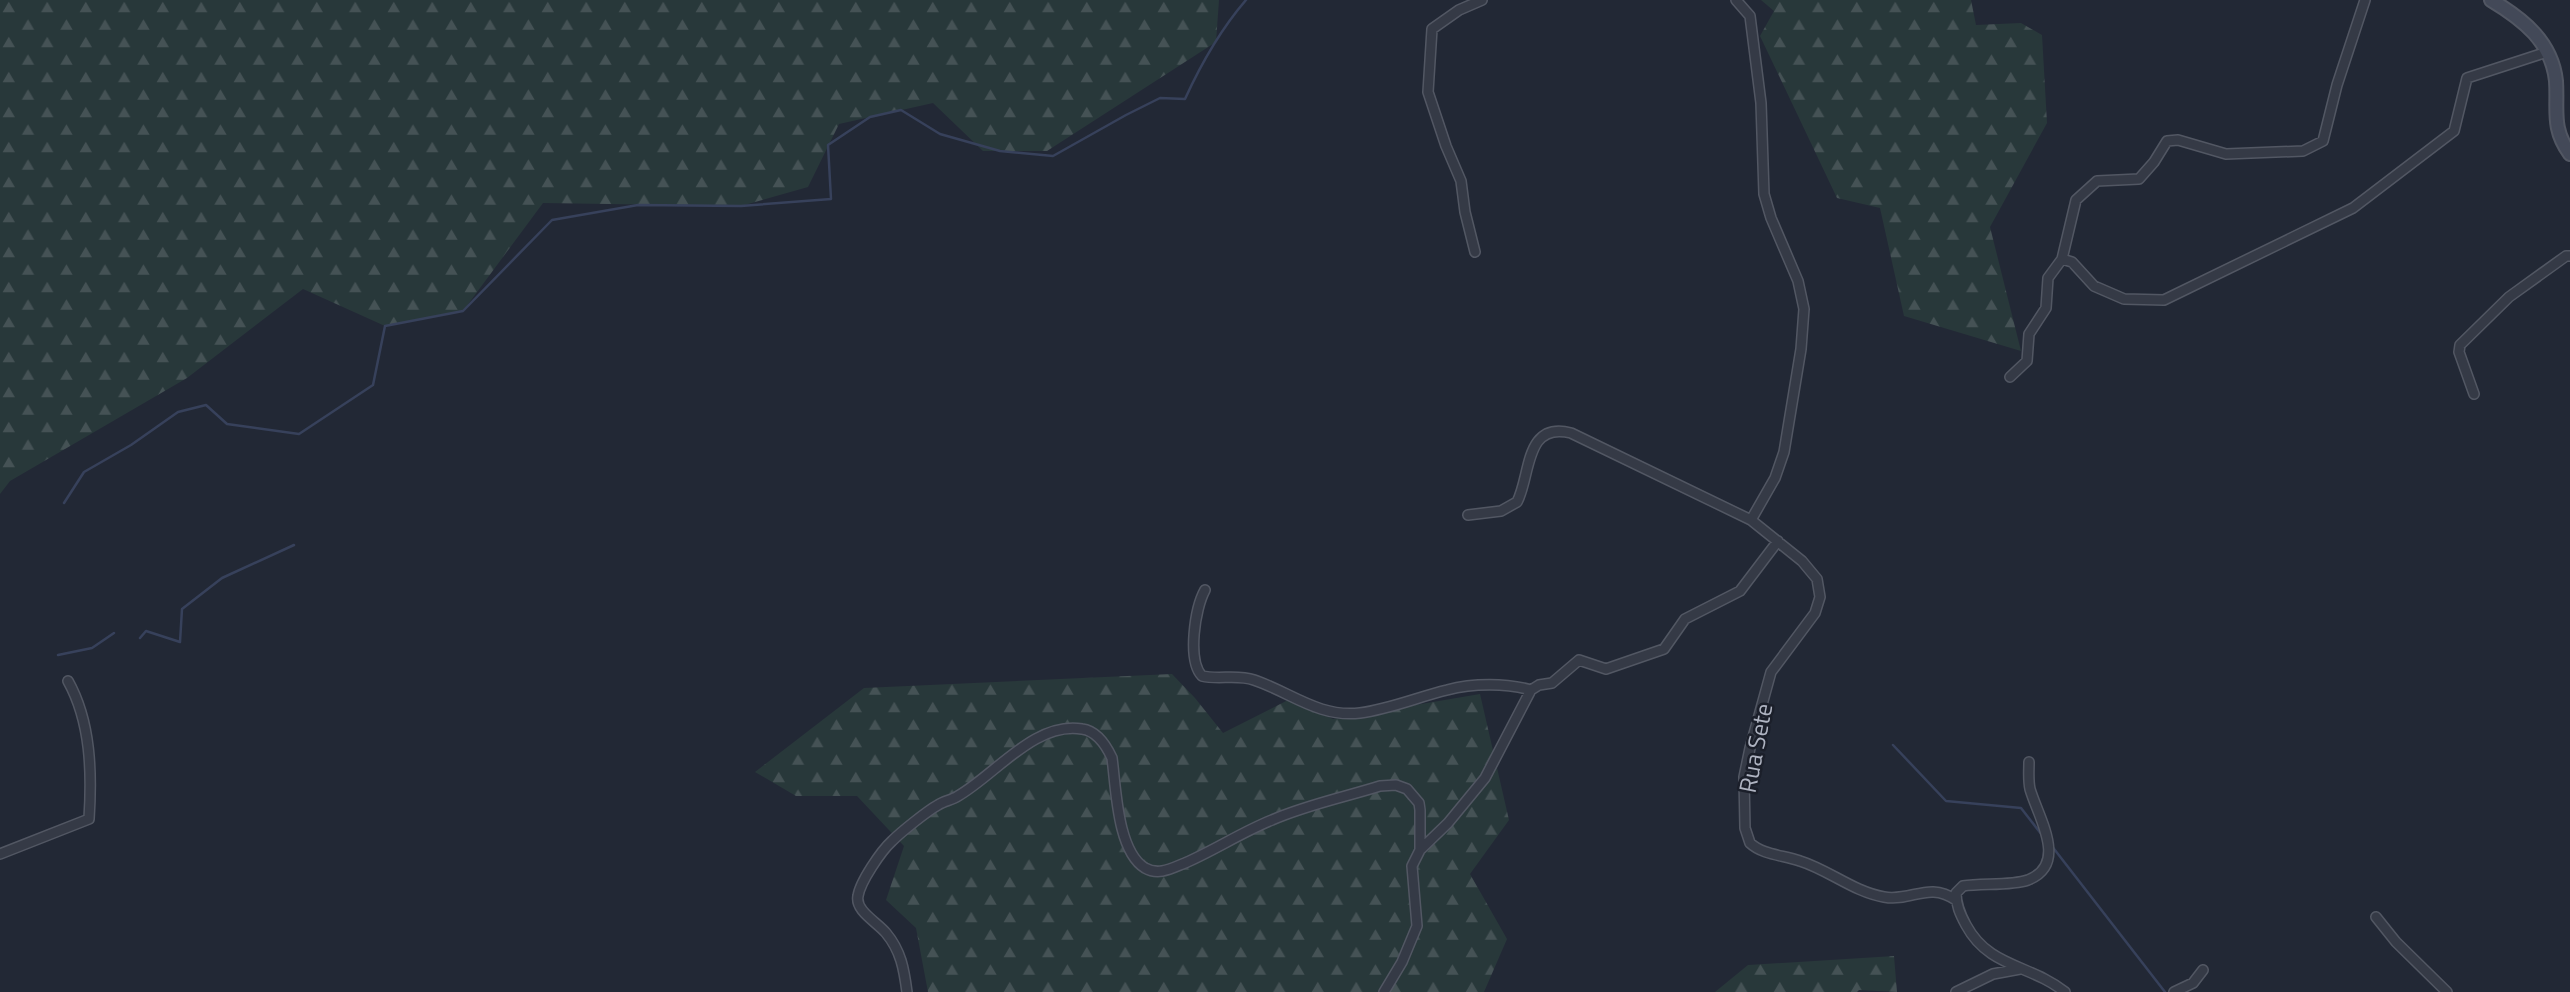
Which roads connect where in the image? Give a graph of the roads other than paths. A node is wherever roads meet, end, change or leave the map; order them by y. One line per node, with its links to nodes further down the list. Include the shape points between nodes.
1 (1482, 0): 7 (street, via 1432,29 1428,92 1461,181)
2 (1737, 0): 13 (street, via 1750,16 1761,103 1764,194 1798,281 1804,309 1784,452)
3 (2365, 0): 9 (street, via 2323,141 2303,151 2226,154 2167,141 2139,178 2096,181 2076,200)
4 (2491, 0): 5 (main road, via 2529,26)
5 (2547, 52): 6 (main road, via 2556,80 2556,125); 9 (street, via 2467,78 2454,131 2353,208 2164,300 2124,299 2094,286 2072,262)
6 (2570, 154)
7 (1475, 252)
8 (2570, 256): 11 (street, via 2509,296 2460,345)
9 (2063, 259): 10 (street, via 2048,278 2046,309 2029,334 2027,361)
10 (2010, 377)
11 (2474, 394)
12 (1468, 515): 13 (street, Rua Sete, via 1501,511 1517,502 1534,446 1560,430)
13 (1751, 520): 14 (street, Rua Sete)
14 (1778, 541): 17 (street, via 1740,591 1685,619 1664,649 1606,668 1579,660 1552,684); 21 (street, Rua Sete, via 1813,572 1820,597 1815,612 1778,659 1768,680 1745,777 1745,828 1750,843 1874,894 1894,898 1940,891)
15 (1205, 590): 17 (street, via 1196,616 1194,657 1202,676 1253,680 1316,709 1347,713 1456,688 1513,685)
16 (68, 681): 20 (street, via 85,728 89,819)
17 (1531, 690): 19 (street, via 1485,778)
18 (2029, 762): 21 (street, via 2028,780 2050,844 2044,868 2021,881 1963,886)
19 (1420, 850): 25 (street, via 1419,803 1406,789 1380,786 1275,818 1163,872 1146,869 1126,844 1107,748 1083,729 1055,732 1037,739 958,796 938,805 888,845 858,894 860,907 899,952); 26 (street, via 1412,866 1417,926)
20 (0, 854)
21 (1956, 901): 23 (street, via 1971,935 1984,950)
22 (2376, 916): 30 (street)
23 (2022, 969): 27 (street, via 1993,974); 28 (street)
24 (2203, 970): 29 (street, via 2193,983)
25 (907, 992)
26 (1384, 992)
27 (1956, 992)
28 (2065, 992)
29 (2174, 992)
30 (2447, 992)

